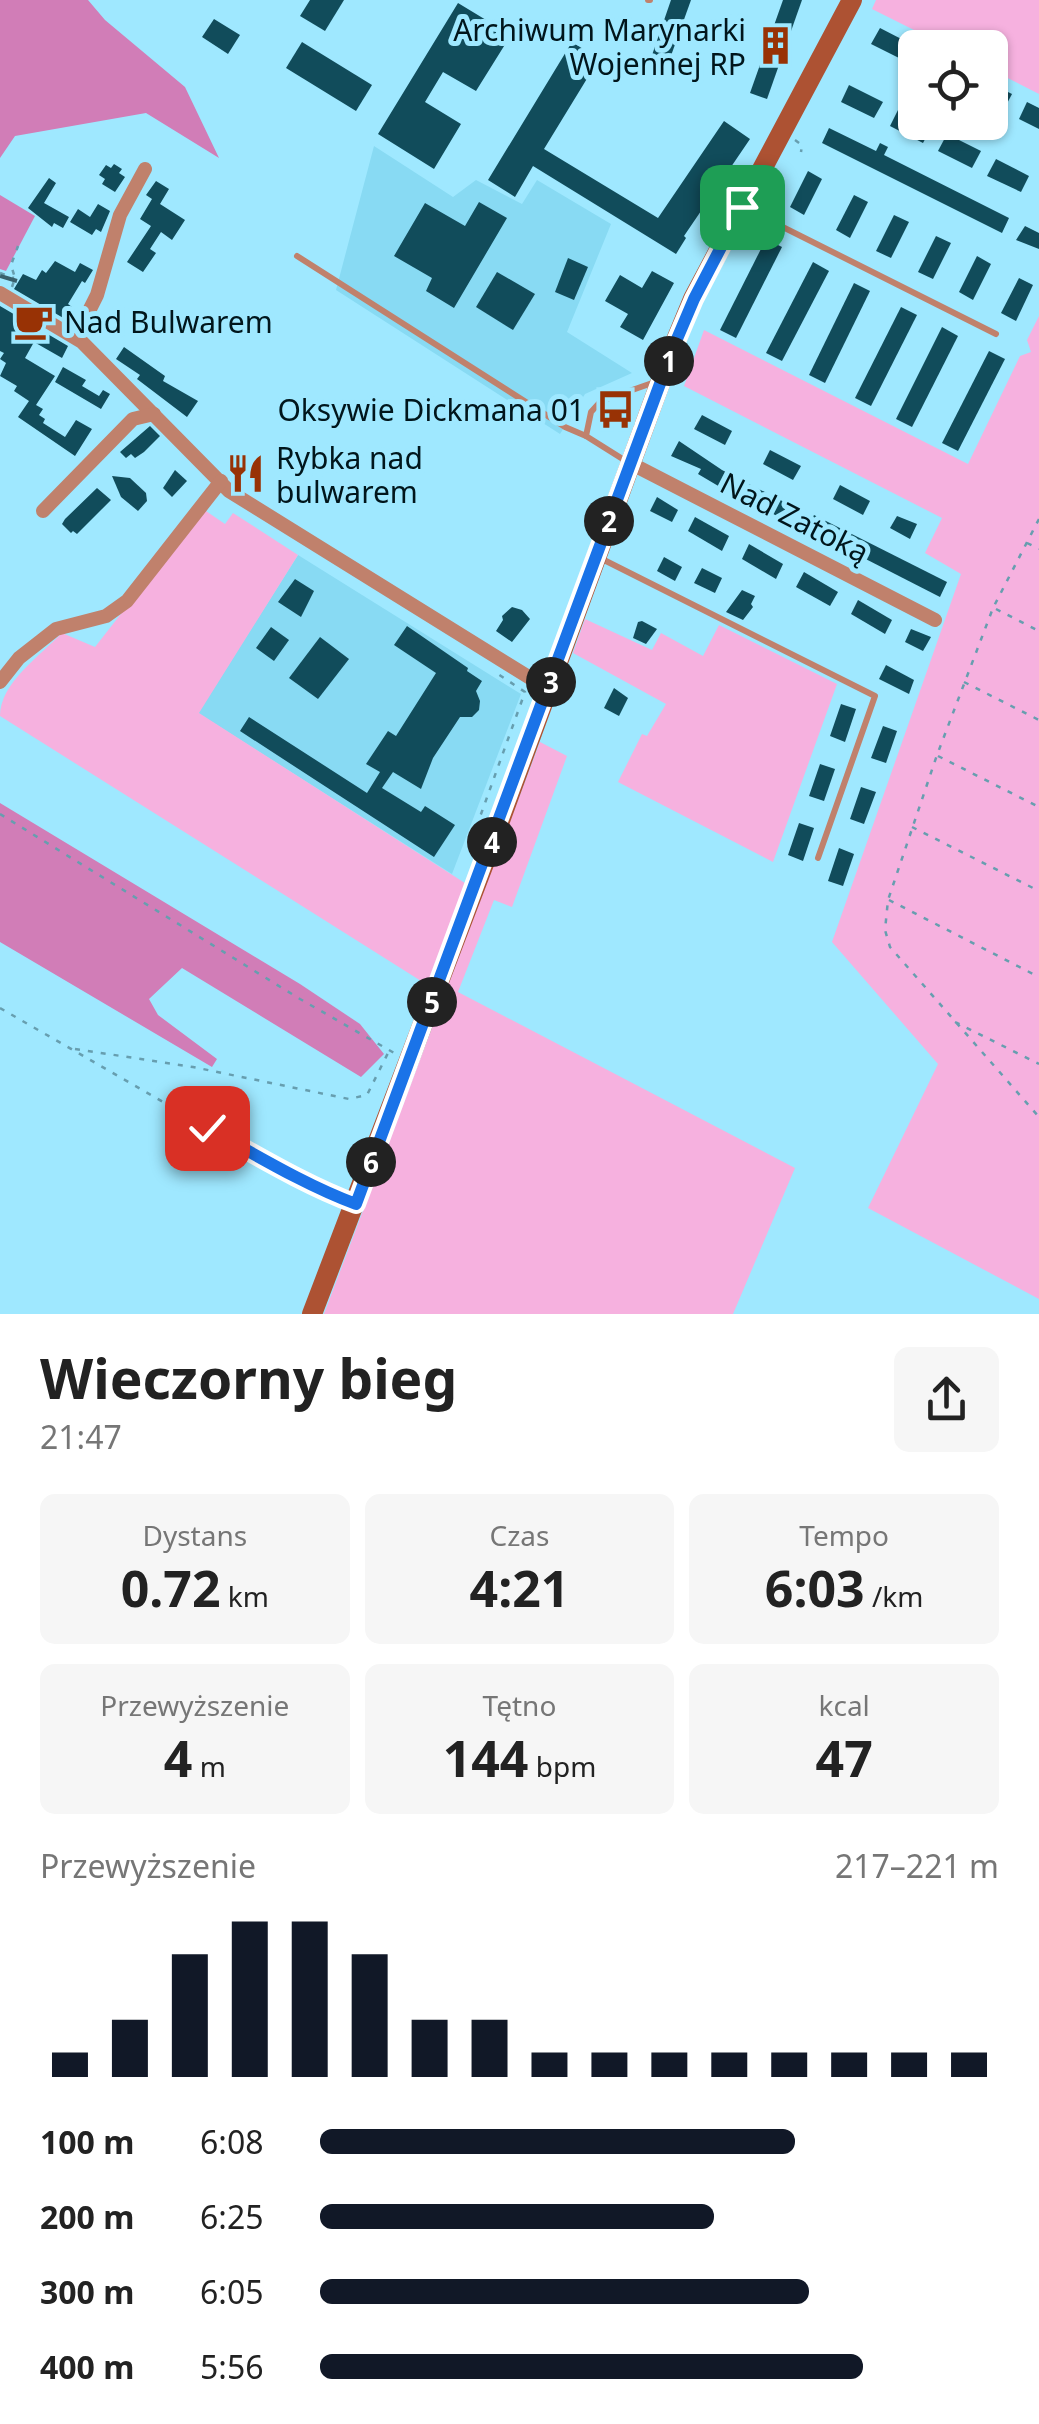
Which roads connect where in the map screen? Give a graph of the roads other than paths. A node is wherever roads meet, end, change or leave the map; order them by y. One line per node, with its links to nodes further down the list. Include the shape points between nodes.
1 (852, 0): 3 (street)
2 (145, 169): 7 (street, via 120,215 97,295)
3 (742, 207): 6 (lane); 8 (street)
4 (297, 256): 10 (lane)
5 (4, 296): 7 (street)
6 (996, 334)
7 (76, 337): 9 (street)
8 (661, 382): 10 (lane, via 601,401); 11 (street)
9 (154, 414): 12 (street); 13 (street, via 133,418)
10 (586, 436): 11 (lane)
11 (630, 464): 14 (street); 15 (street, Nad Zatoką)
12 (216, 487): 16 (street, via 127,601 106,616 56,629); 17 (street)
13 (44, 511)
14 (597, 556): 17 (street); 18 (lane, via 875,696)
15 (935, 620)
16 (0, 682)
17 (548, 689): 19 (street)
18 (818, 858)
19 (312, 1314)

